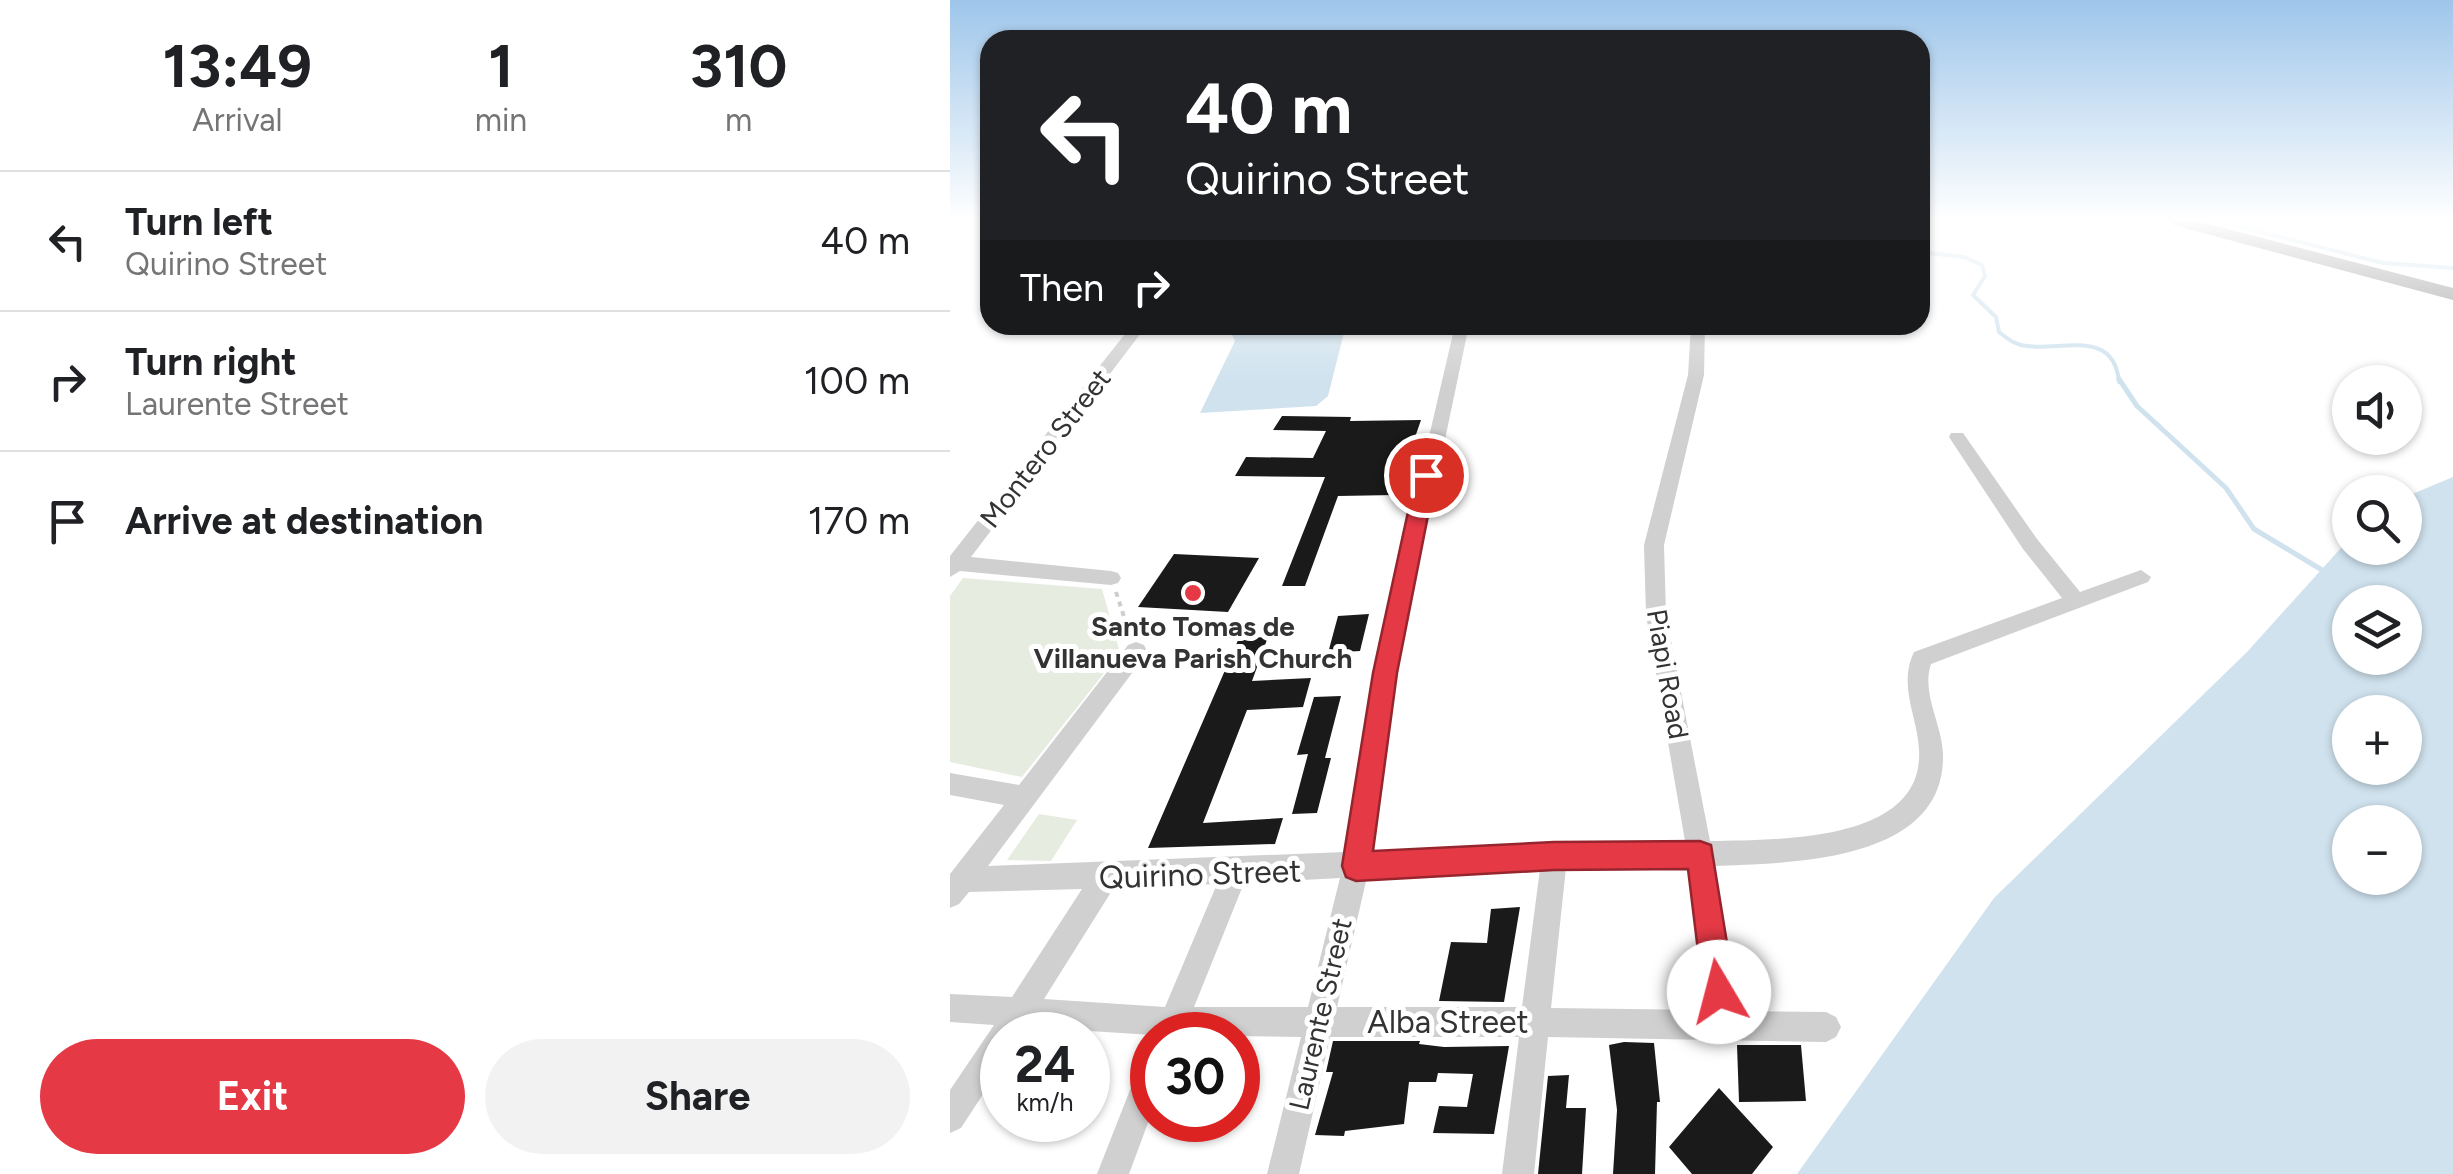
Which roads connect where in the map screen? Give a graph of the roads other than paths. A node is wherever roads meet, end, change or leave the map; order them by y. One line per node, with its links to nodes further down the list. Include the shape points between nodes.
1 (2385, 276): 2 (highway)
2 (2453, 294)
3 (1132, 335): 7 (street, Montero Street)
4 (1460, 335): 16 (street, Laurente Street, via 1385,673)
5 (1698, 335): 14 (street, Piapi Road, via 1696,375 1654,545 1656,615)
6 (1957, 437): 10 (street)
7 (953, 567): 9 (street)
8 (2141, 577): 10 (street)
9 (1111, 578)
10 (2074, 599): 14 (street, Quirino Street, via 1922,658 1916,674 1932,756 1927,786 1903,814 1857,840)
11 (1136, 652): 13 (street)
12 (950, 784): 13 (street)
13 (1024, 797): 19 (street)
14 (1700, 855): 15 (street, Quirino Street); 27 (street, Piapi Road)
15 (1554, 856): 16 (street, Quirino Street); 24 (street)
16 (1356, 866): 17 (street, Quirino Street); 25 (street, Laurente Street)
17 (1235, 873): 18 (street, Quirino Street); 22 (street)
18 (1105, 878): 19 (street, Quirino Street); 21 (street)
19 (956, 887)
20 (950, 1008): 23 (street, Alba Street)
21 (1020, 1012)
22 (1177, 1012)
23 (980, 1019)
24 (1534, 1022): 25 (street, Alba Street); 27 (street, Alba Street); 34 (street)
25 (1317, 1023): 26 (street, Alba Street); 33 (street, Laurente Street)
26 (1260, 1025)
27 (1724, 1026): 28 (street, Alba Street)
28 (1826, 1027)
29 (980, 1072): 30 (street)
30 (950, 1116)
31 (1130, 1129): 32 (street)
32 (1112, 1174)
33 (1283, 1174)
34 (1518, 1174)

